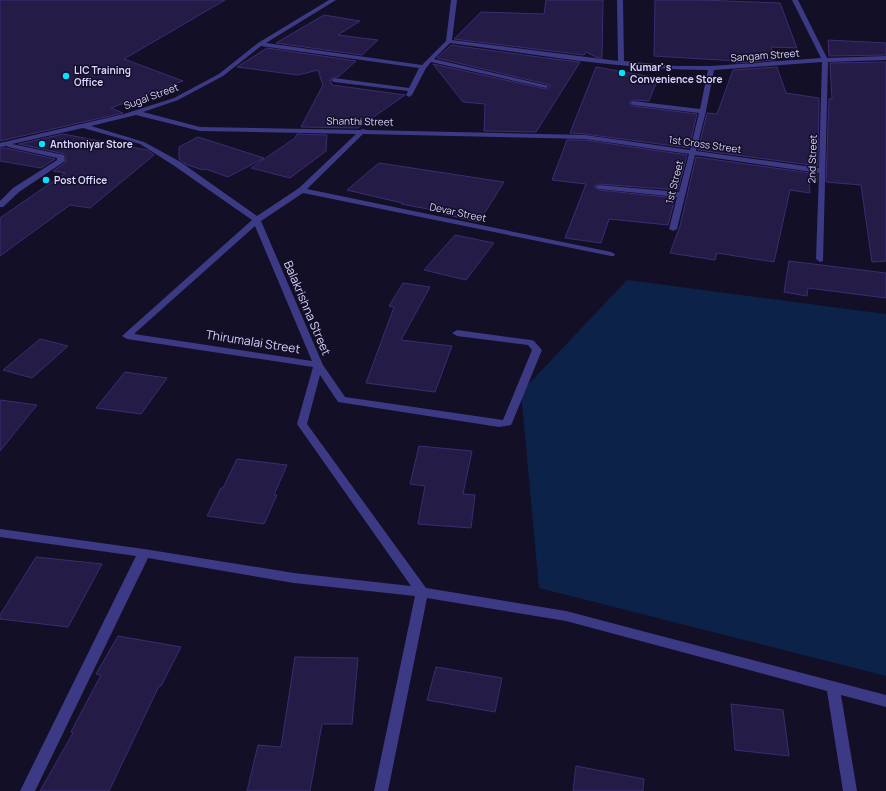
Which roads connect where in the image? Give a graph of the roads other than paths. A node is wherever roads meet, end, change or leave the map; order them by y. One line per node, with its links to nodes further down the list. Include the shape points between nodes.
1 (333, 0): 6 (street, Sugal Street)
2 (454, 0): 5 (street)
3 (620, 0): 10 (street)
4 (795, 0): 9 (street)
5 (449, 41): 8 (street); 10 (street, Sangam Street)
6 (260, 44): 11 (street); 17 (street, Sugal Street, via 221,75 176,99)
7 (886, 58): 9 (street, Sangam Street)
8 (430, 60): 11 (street); 14 (street)
9 (826, 60): 12 (street, Sangam Street); 23 (street, 2nd Street)
10 (621, 63): 12 (street, Sangam Street)
11 (423, 67): 13 (street, via 410,93)
12 (711, 68): 16 (street, 1st Street)
13 (334, 80)
14 (546, 86)
15 (633, 103): 16 (street)
16 (703, 111): 22 (street, 1st Street)
17 (137, 112): 18 (street, Sugal Street); 19 (street, Shanthi Street, via 200,128)
18 (84, 126): 21 (street, Sugal Street); 28 (street, via 142,143 176,163)
19 (363, 131): 20 (street, Shanthi Street); 25 (street, Thirumalai Street)
20 (585, 137): 22 (street, 1st Cross Street)
21 (3, 145): 27 (street, via 61,156 61,162 16,190)
22 (692, 152): 23 (street, 1st Cross Street); 26 (street, 1st Street)
23 (822, 171): 31 (street, 2nd Street)
24 (599, 187): 26 (street)
25 (302, 190): 28 (street, Thirumalai Street); 30 (street, Devar Street)
26 (681, 195): 29 (street, 1st Street)
27 (0, 204)
28 (257, 220): 33 (street, Balakrishna Street); 33 (street, Thirumalai Street, via 126,336)
29 (673, 229)
30 (611, 254)
31 (820, 259)
32 (457, 333): 33 (street, via 531,343 537,350 507,423 499,424 342,400)
33 (318, 365): 36 (street, Balakrishna Street, via 302,424)
34 (0, 533): 35 (street)
35 (144, 553): 36 (street, via 294,578); 39 (street)
36 (422, 592): 37 (street, via 566,616); 40 (street)
37 (833, 687): 38 (street); 41 (street)
38 (886, 700)
39 (27, 791)
40 (381, 791)
41 (850, 791)

